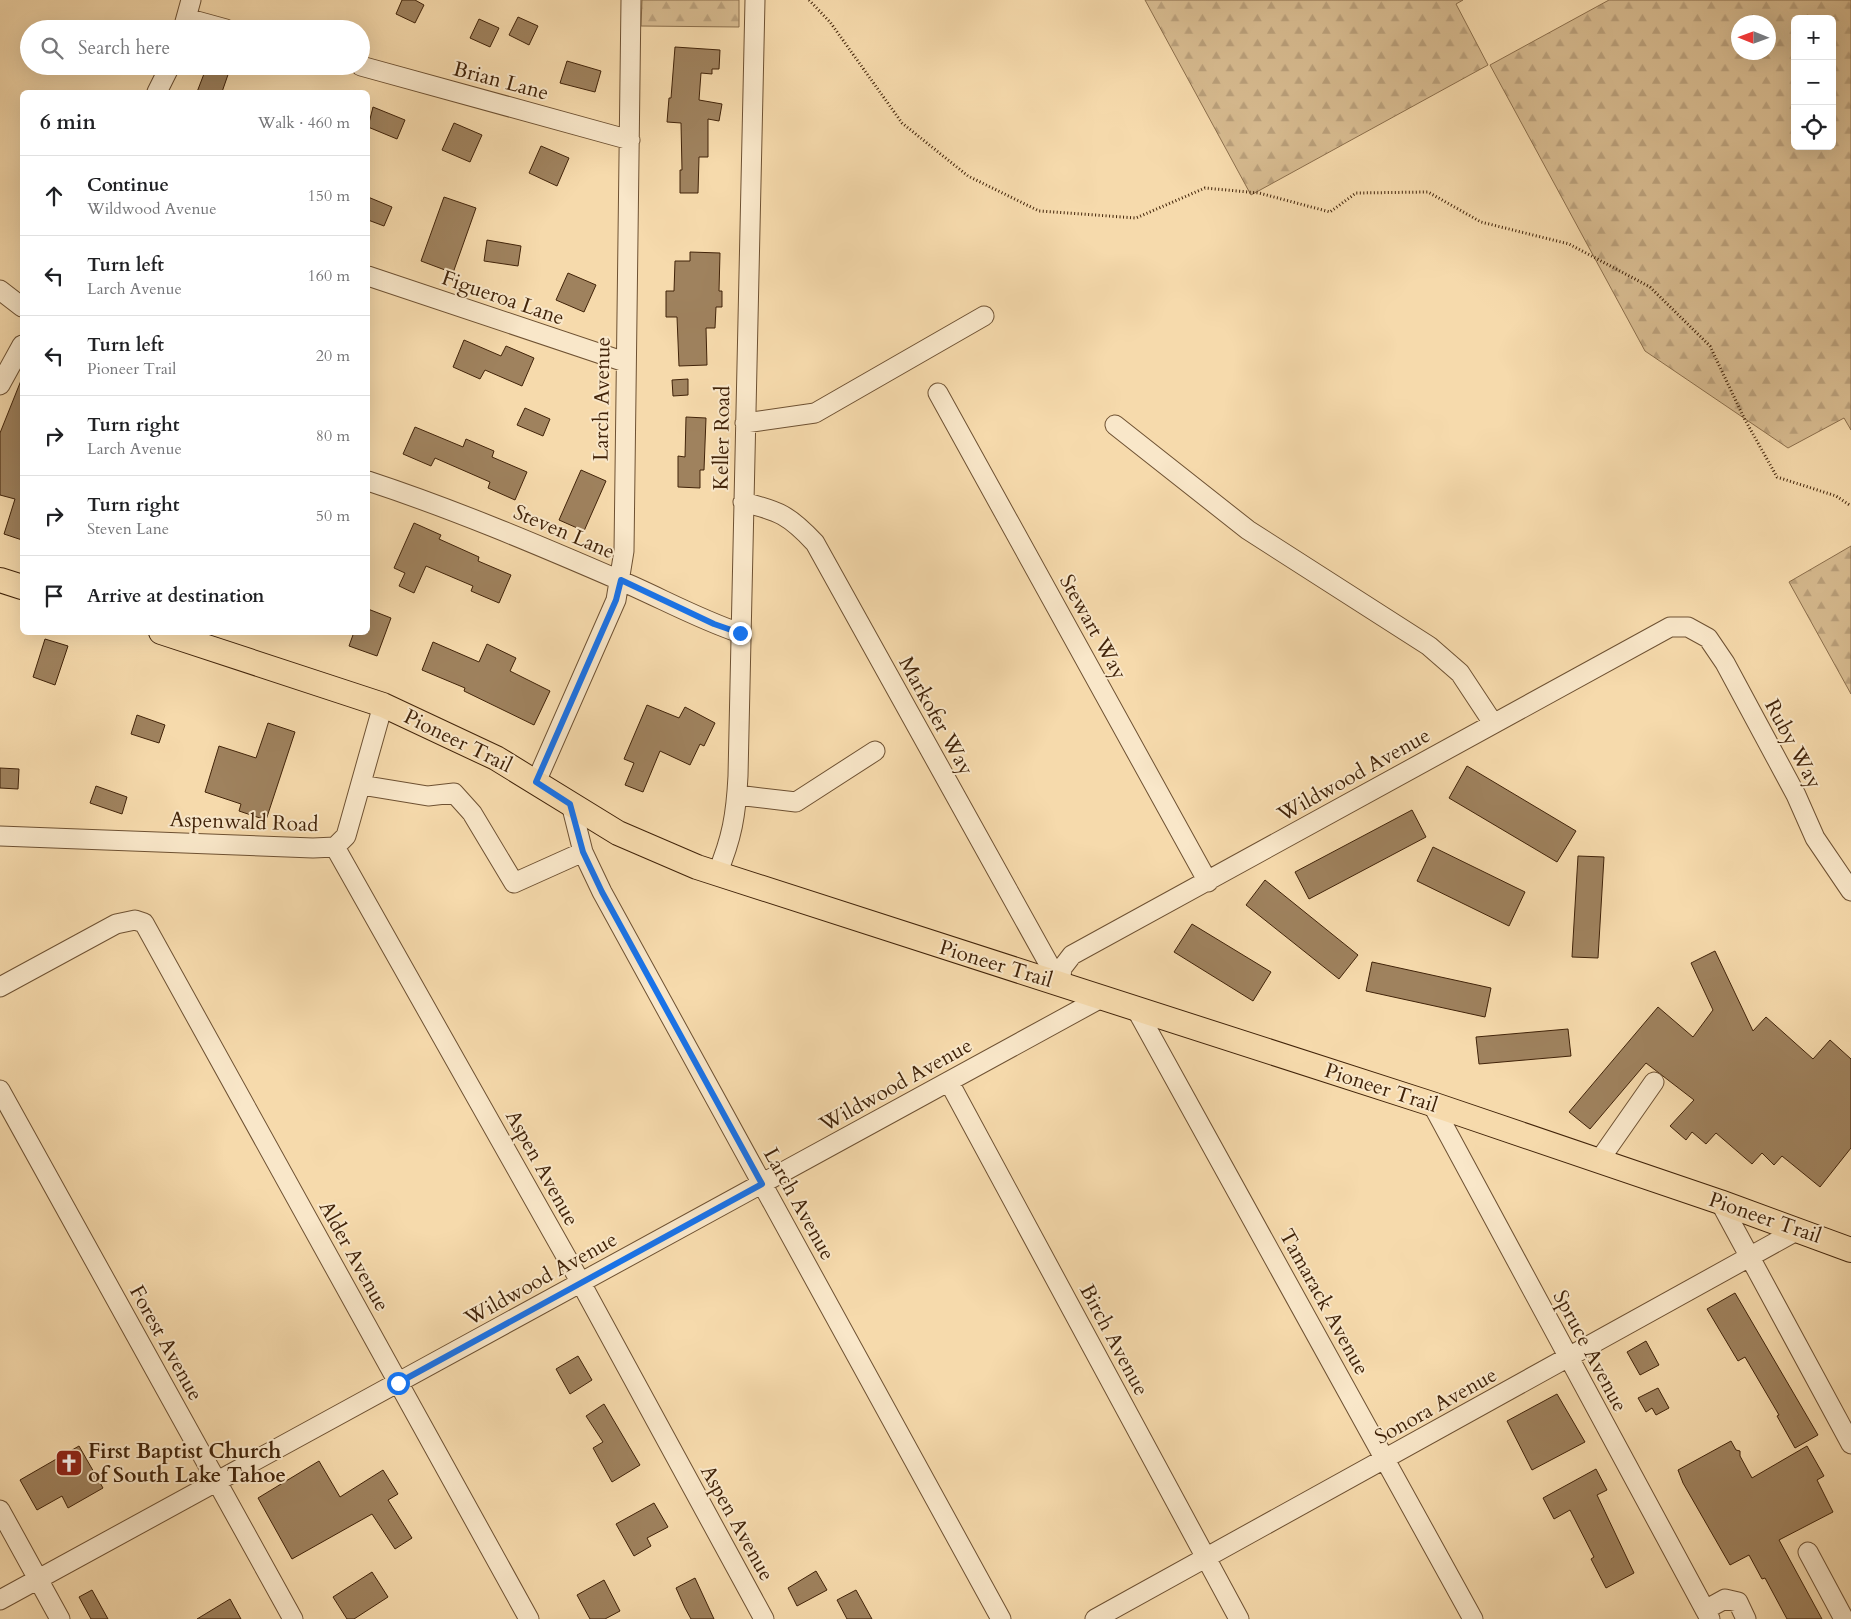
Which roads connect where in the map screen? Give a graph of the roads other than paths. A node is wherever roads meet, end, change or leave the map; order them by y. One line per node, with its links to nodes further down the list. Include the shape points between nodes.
1 (631, 0): 8 (street, Larch Avenue)
2 (755, 0): 18 (street, Keller Road)
3 (187, 16): 4 (street)
4 (199, 20)
5 (370, 68): 8 (street, Brian Lane)
6 (166, 75): 7 (street)
7 (158, 90)
8 (630, 140): 14 (street, Larch Avenue)
9 (370, 277): 14 (street, Figueroa Lane)
10 (0, 290): 11 (street)
11 (20, 305)
12 (984, 316): 18 (street, via 815,413)
13 (20, 353): 15 (street)
14 (625, 362): 23 (street, Larch Avenue)
15 (16, 368): 16 (street)
16 (0, 386)
17 (938, 393): 39 (street, Stewart Way)
18 (745, 423): 21 (street, Keller Road)
19 (1115, 425): 29 (street, via 1248,530 1429,646 1460,673)
20 (370, 482): 23 (street, Steven Lane, via 490,525)
21 (743, 502): 26 (street, Keller Road); 41 (street, Markofer Way, via 768,508 794,520 815,543)
22 (0, 580): 24 (main road)
23 (621, 580): 26 (street, Steven Lane); 31 (street, Larch Avenue, via 616,600)
24 (20, 587)
25 (1688, 627): 29 (street, Wildwood Avenue, via 1670,627 1648,637); 40 (street, Ruby Way, via 1708,638 1725,663 1815,838)
26 (740, 633): 33 (street, Keller Road)
27 (170, 635): 28 (main road, Pioneer Trail)
28 (383, 705): 31 (main road, Pioneer Trail, via 464,742); 32 (street, Aspenwald Road)
29 (1494, 724): 39 (street, Wildwood Avenue)
30 (875, 751): 33 (street, via 796,802)
31 (536, 782): 34 (main road, Pioneer Trail)
32 (361, 785): 36 (street, Aspenwald Road, via 346,836); 37 (street, via 428,796 454,793 472,813 514,882)
33 (737, 795): 38 (street, Keller Road, via 729,845)
34 (570, 804): 37 (street, Larch Avenue); 38 (main road, Pioneer Trail, via 618,833)
35 (0, 836): 36 (street, Aspenwald Road)
36 (336, 847): 55 (street, Aspen Avenue)
37 (583, 852): 50 (street, Larch Avenue)
38 (717, 874): 41 (main road, Pioneer Trail)
39 (1208, 882): 41 (street, Wildwood Avenue, via 1072,955 1062,968)
40 (1851, 891)
41 (1060, 984): 43 (main road, Pioneer Trail)
42 (0, 987): 57 (street, Alder Avenue, via 116,924 135,920 144,923)
43 (1103, 997): 44 (main road, Pioneer Trail); 45 (street, Wildwood Avenue)
44 (1135, 1007): 48 (main road, Pioneer Trail); 59 (street, Tamarack Avenue)
45 (949, 1082): 50 (street, Wildwood Avenue); 63 (street, Birch Avenue)
46 (1654, 1082): 49 (street)
47 (0, 1090): 60 (street, Forest Avenue)
48 (1432, 1104): 49 (main road, Pioneer Trail); 56 (street, Spruce Avenue)
49 (1598, 1162): 51 (main road, Pioneer Trail)
50 (762, 1184): 55 (street, Wildwood Avenue); 71 (street, Larch Avenue)
51 (1720, 1202): 52 (main road, Pioneer Trail); 54 (street)
52 (1798, 1230): 53 (main road, Pioneer Trail); 54 (street, Sonora Avenue)
53 (1851, 1250)
54 (1750, 1257): 56 (street, Sonora Avenue); 58 (street)
55 (581, 1283): 57 (street, Wildwood Avenue); 70 (street, Aspen Avenue)
56 (1568, 1358): 59 (street, Sonora Avenue); 66 (street, Spruce Avenue)
57 (398, 1383): 60 (street, Wildwood Avenue); 69 (street, Alder Avenue)
58 (1851, 1444)
59 (1385, 1460): 63 (street, Sonora Avenue); 74 (street, Tamarack Avenue)
60 (218, 1482): 64 (street, Wildwood Avenue); 68 (street, Forest Avenue)
61 (0, 1510): 64 (street)
62 (1808, 1552): 76 (street)
63 (1206, 1558): 72 (street, Sonora Avenue); 73 (street, Birch Avenue)
64 (39, 1580): 65 (street, Wildwood Avenue); 67 (street)
65 (0, 1600)
66 (1708, 1614): 75 (street, via 1725,1599 1738,1602)
67 (60, 1619)
68 (292, 1619)
69 (529, 1619)
70 (764, 1619)
71 (1002, 1619)
72 (1094, 1619)
73 (1239, 1619)
74 (1473, 1619)
75 (1746, 1619)
76 (1844, 1619)

